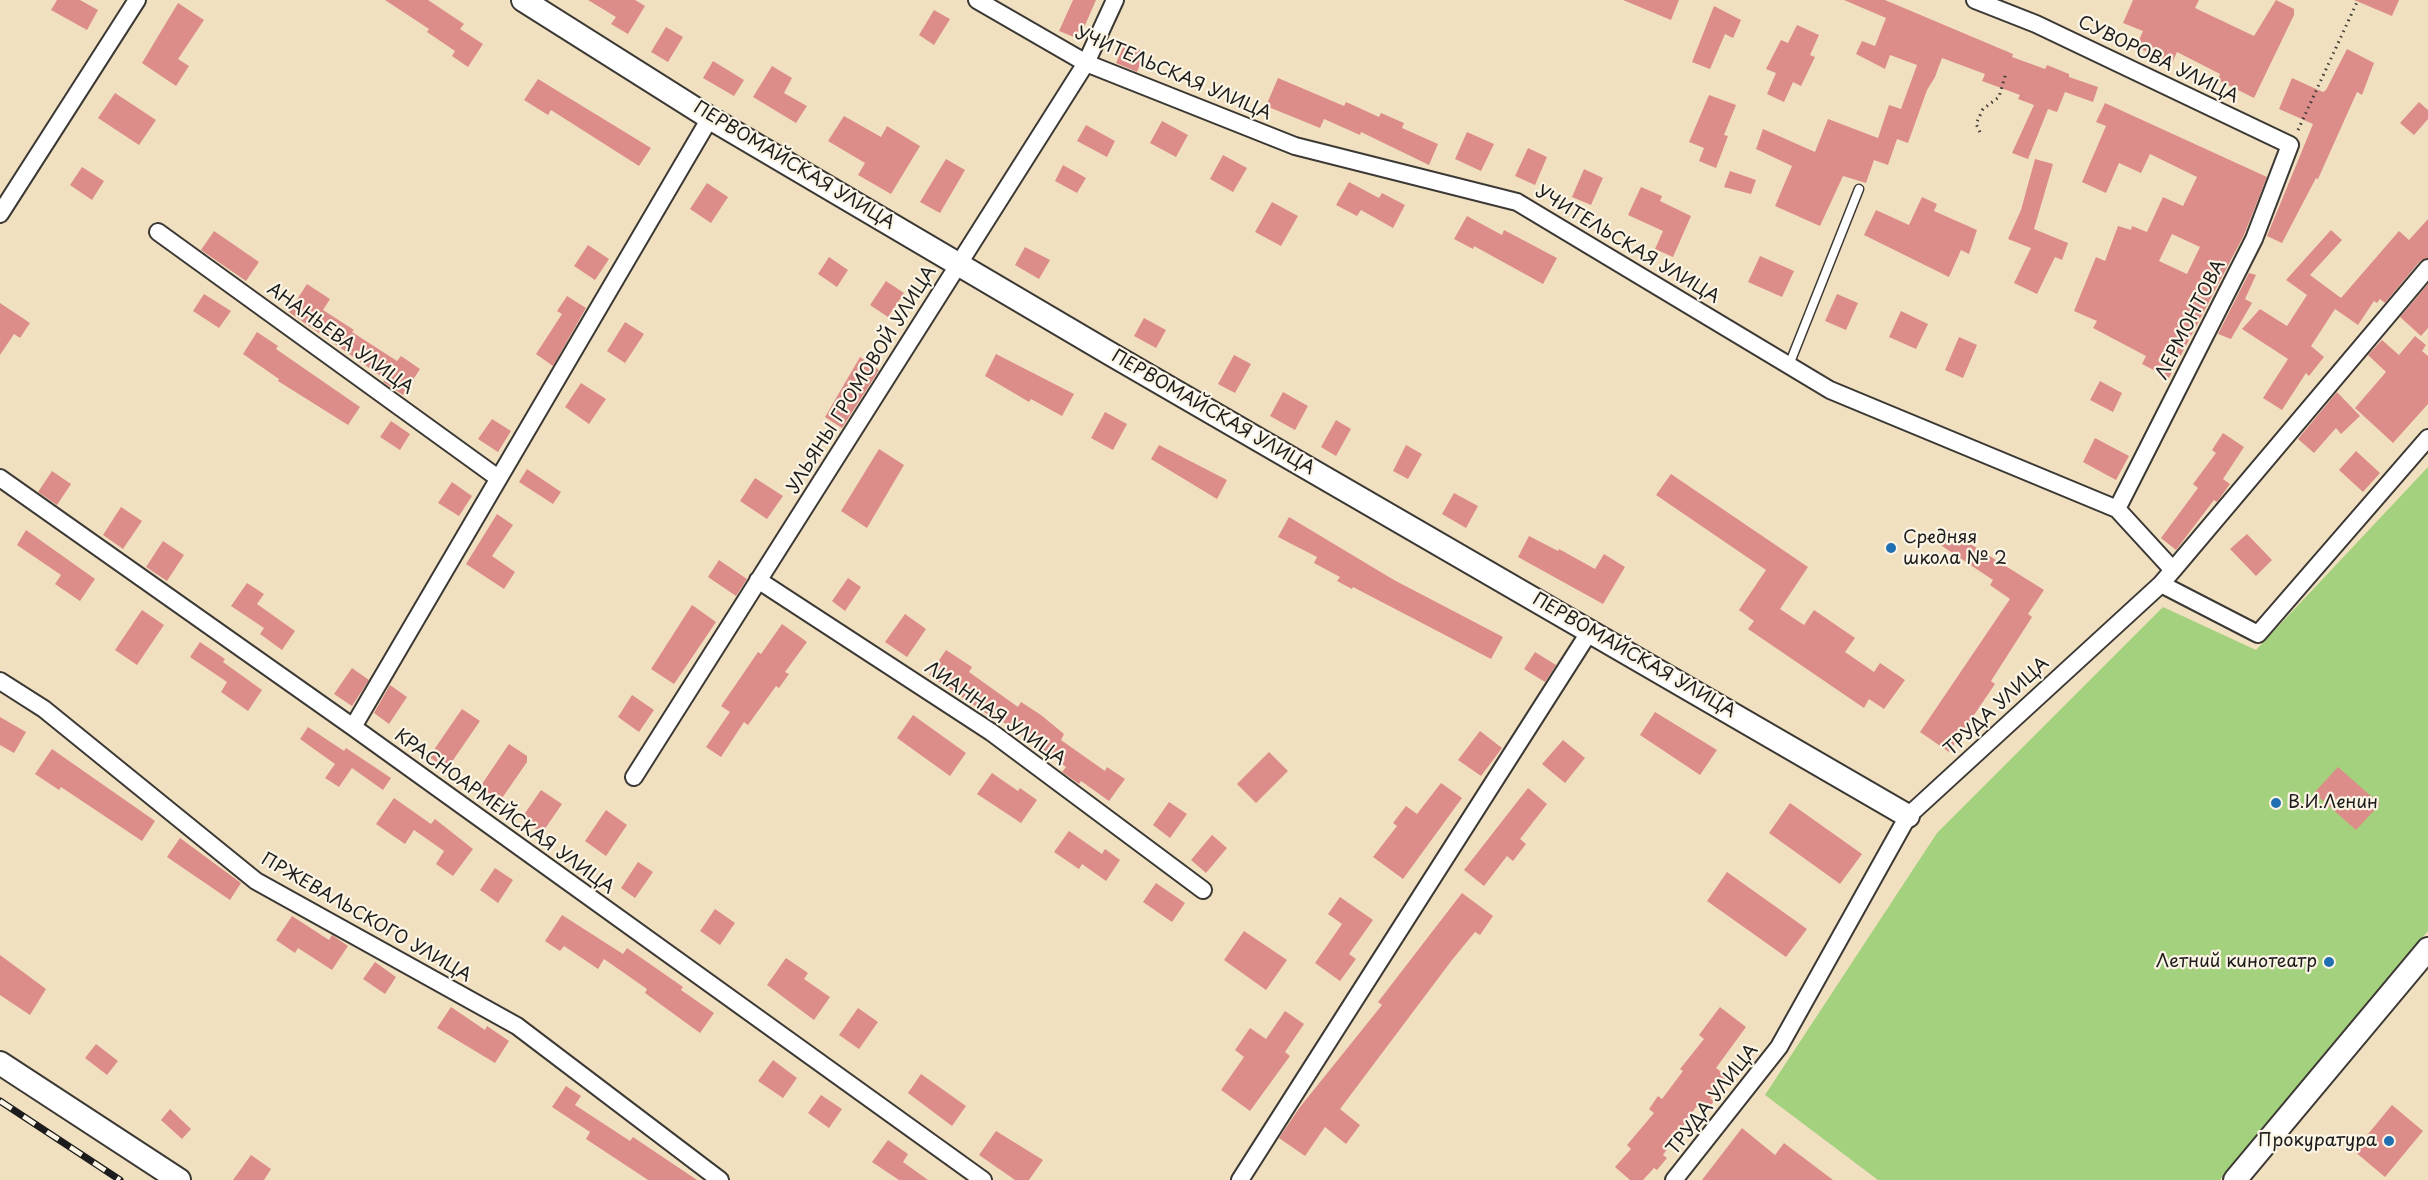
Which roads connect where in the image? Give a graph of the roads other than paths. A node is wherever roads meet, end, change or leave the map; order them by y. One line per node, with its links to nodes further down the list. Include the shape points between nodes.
1 (137, 0): 10 (street)
2 (523, 0): 7 (street, ПЕРВОМАЙСКАЯ УЛИЦА)
3 (977, 0): 6 (street, УЧИТЕЛЬСКАЯ УЛИЦА)
4 (1115, 0): 6 (street, УЛЬЯНЫ ГРОМОВОЙ УЛИЦА)
5 (1975, 0): 8 (street, СУВОРОВА УЛИЦА, via 2036,24)
6 (1086, 63): 12 (street, УЛЬЯНЫ ГРОМОВОЙ УЛИЦА); 14 (street, УЧИТЕЛЬСКАЯ УЛИЦА, via 1295,146 1516,202)
7 (710, 118): 12 (street, ПЕРВОМАЙСКАЯ УЛИЦА); 17 (street)
8 (2290, 145): 18 (street, ЛЕРМОНТОВА, via 2254,238)
9 (1859, 189): 14 (lane)
10 (0, 214)
11 (158, 232): 17 (street, АНАНЬЕВА УЛИЦА)
12 (959, 263): 20 (street, УЛЬЯНЫ ГРОМОВОЙ УЛИЦА); 22 (street, ПЕРВОМАЙСКАЯ УЛИЦА)
13 (2428, 268): 19 (street)
14 (1789, 365): 18 (street, УЧИТЕЛЬСКАЯ УЛИЦА, via 1830,390)
15 (2428, 438): 21 (street, via 2258,634)
16 (0, 478): 24 (street, КРАСНОАРМЕЙСКАЯ УЛИЦА)
17 (498, 478): 24 (street)
18 (2117, 509): 19 (street, УЧИТЕЛЬСКАЯ УЛИЦА)
19 (2173, 570): 21 (street)
20 (758, 580): 25 (street, УЛЬЯНЫ ГРОМОВОЙ УЛИЦА); 27 (street, ЛИАННАЯ УЛИЦА, via 991,732)
21 (2161, 584): 26 (street, ТРУДА УЛИЦА)
22 (1590, 631): 26 (street, ПЕРВОМАЙСКАЯ УЛИЦА); 33 (street)
23 (0, 681): 31 (street, ПРЖЕВАЛЬСКОГО УЛИЦА, via 44,709 256,880 517,1026)
24 (353, 727): 32 (street, КРАСНОАРМЕЙСКАЯ УЛИЦА)
25 (633, 777)
26 (1908, 816): 34 (street, ТРУДА УЛИЦА, via 1779,1047)
27 (1203, 890)
28 (2428, 949): 35 (street)
29 (0, 1063): 30 (street)
30 (179, 1180)
31 (720, 1180)
32 (983, 1180)
33 (1240, 1180)
34 (1674, 1180)
35 (2235, 1180)

